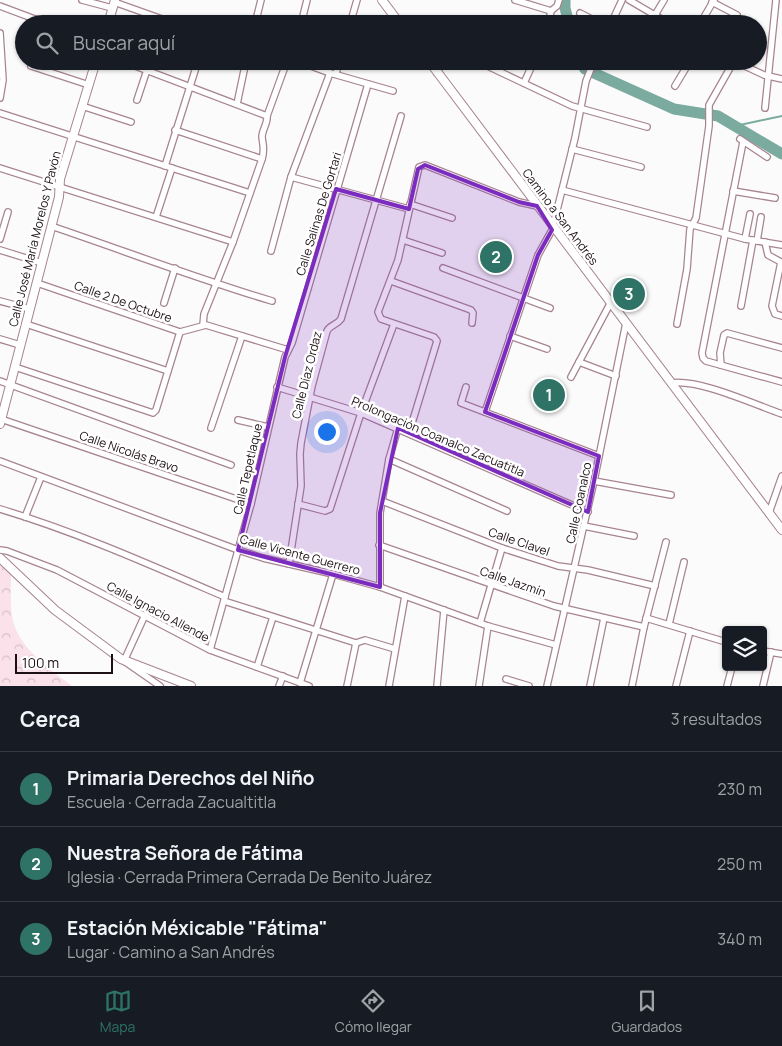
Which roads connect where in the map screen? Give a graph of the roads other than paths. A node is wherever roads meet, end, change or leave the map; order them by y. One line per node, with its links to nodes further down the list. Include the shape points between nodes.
1 (82, 0): 13 (street)
2 (261, 0): 19 (street)
3 (307, 0): 20 (street)
4 (357, 0): 21 (street)
5 (382, 0): 22 (street)
6 (515, 0): 15 (street)
7 (559, 0): 15 (street)
8 (622, 0): 25 (street)
9 (629, 0): 26 (street)
10 (664, 0): 26 (street)
11 (776, 0): 47 (street)
12 (713, 1): 27 (street); 28 (street)
13 (114, 3): 18 (street)
14 (0, 6): 17 (street)
15 (551, 12): 23 (street)
16 (580, 12): 24 (street)
17 (24, 15)
18 (149, 15)
19 (257, 15)
20 (303, 15)
21 (353, 15)
22 (393, 15)
23 (550, 15)
24 (585, 15)
25 (615, 15)
26 (655, 15)
27 (705, 15)
28 (737, 15)
29 (0, 33): 30 (street)
30 (1, 44): 55 (street, via 3,80)
31 (43, 70): 51 (street)
32 (93, 70): 51 (street, Calle José María Morelos Y Pavón)
33 (195, 70): 53 (street)
34 (244, 70): 57 (street)
35 (284, 70): 62 (street)
36 (324, 70): 46 (street)
37 (335, 70): 46 (street)
38 (496, 70): 49 (street)
39 (530, 70): 49 (street)
40 (590, 70): 59 (street)
41 (685, 70): 52 (street)
42 (729, 70): 90 (street, via 709,106 696,218)
43 (755, 70): 47 (street)
44 (146, 71): 53 (street); 56 (street)
45 (438, 72): 83 (street, Camino a San Andrés)
46 (333, 73): 50 (street); 75 (street)
47 (769, 76): 48 (street); 60 (street)
48 (782, 79)
49 (524, 83): 59 (street)
50 (368, 84): 54 (street); 77 (street, Calle Salinas De Gortari)
51 (89, 85): 58 (street, Calle José María Morelos Y Pavón)
52 (675, 86)
53 (190, 88): 57 (street); 66 (street)
54 (393, 91)
55 (0, 98)
56 (137, 100)
57 (237, 104): 62 (street)
58 (82, 106): 64 (street); 67 (street, Calle José María Morelos Y Pavón)
59 (580, 108): 65 (street); 68 (street)
60 (765, 108)
61 (0, 113): 67 (street)
62 (267, 116): 70 (street, via 262,136)
63 (402, 116): 82 (street, Calle Díaz Ordaz)
64 (131, 122)
65 (647, 127)
66 (176, 130): 70 (street); 71 (street)
67 (73, 137): 71 (street); 76 (street, Calle José María Morelos Y Pavón)
68 (572, 149): 72 (street); 78 (street)
69 (767, 157): 79 (street, via 742,141)
70 (262, 158): 80 (street)
71 (164, 166): 74 (street)
72 (642, 167)
73 (0, 168): 76 (street)
74 (172, 168): 80 (street); 87 (street)
75 (291, 177): 77 (street); 102 (street)
76 (59, 188): 87 (street); 91 (street, Calle José María Morelos Y Pavón)
77 (336, 189): 82 (street); 133 (street, Calle Salinas De Gortari)
78 (562, 190): 90 (street); 92 (street)
79 (733, 191): 81 (street); 93 (street)
80 (250, 193): 98 (street)
81 (774, 198)
82 (375, 201): 84 (street); 146 (street, Calle Díaz Ordaz, via 341,320 327,331)
83 (538, 206): 84 (street, via 519,202 425,165 418,170); 92 (street, Camino a San Andrés)
84 (410, 207): 89 (street); 96 (street)
85 (8, 212): 94 (street)
86 (750, 214): 95 (street)
87 (156, 217): 98 (street)
88 (761, 217): 97 (street)
89 (452, 218)
90 (692, 225): 93 (street); 124 (street)
91 (51, 226): 104 (street, Calle José María Morelos Y Pavón); 105 (street)
92 (553, 226): 111 (street, via 538,254); 114 (street, Camino a San Andrés)
93 (725, 233): 95 (street); 135 (street, via 702,353 704,360)
94 (0, 238)
95 (745, 238): 97 (street)
96 (403, 240): 103 (street); 107 (street)
97 (755, 241): 99 (street); 116 (street)
98 (233, 242): 109 (street)
99 (765, 242): 100 (street); 110 (street, via 768,255 781,262)
100 (782, 245)
101 (0, 250): 104 (street)
102 (271, 251)
103 (442, 253)
104 (42, 263): 108 (street, Calle José María Morelos Y Pavón)
105 (175, 268): 109 (street); 115 (street)
106 (443, 268): 111 (street)
107 (390, 281): 120 (street, via 471,310); 123 (street, via 378,315)
108 (37, 283): 118 (street, Calle José María Morelos Y Pavón); 126 (street, Calle 2 De Octubre)
109 (217, 284): 113 (street); 125 (street, via 204,314)
110 (780, 284): 119 (street, via 772,306 773,312)
111 (523, 297): 117 (street); 128 (street)
112 (0, 301): 118 (street)
113 (272, 301)
114 (611, 302): 121 (street, Camino a San Andrés); 134 (street)
115 (164, 303)
116 (741, 306)
117 (550, 308)
118 (30, 309): 122 (street, Calle José María Morelos Y Pavón)
119 (782, 316)
120 (472, 323)
121 (626, 323): 138 (street, Calle Coanalco); 142 (street, Camino a San Andrés)
122 (26, 324): 130 (street, Calle José María Morelos Y Pavón); 137 (street)
123 (394, 324): 148 (street); 155 (street, via 434,337 437,341)
124 (677, 324)
125 (203, 325): 126 (street, Calle 2 De Octubre); 127 (street)
126 (180, 332): 137 (street)
127 (242, 336): 133 (street); 153 (street)
128 (510, 336): 132 (street); 147 (street)
129 (0, 339): 130 (street)
130 (20, 345): 136 (street, Calle José María Morelos Y Pavón)
131 (782, 348): 135 (street, via 726,333 720,353)
132 (547, 349)
133 (288, 350): 145 (street, Calle Tepetlaque)
134 (579, 362): 138 (street); 139 (street)
135 (721, 365): 141 (street)
136 (15, 366): 137 (street, via 153,413); 143 (street, Calle José María Morelos Y Pavón)
137 (168, 371)
138 (616, 376): 156 (street, Calle Coanalco)
139 (571, 377)
140 (0, 381): 143 (street)
141 (782, 382)
142 (671, 383): 149 (street, via 701,385); 170 (street, Camino a San Andrés)
143 (10, 385): 151 (street, Calle José María Morelos Y Pavón); 159 (street)
144 (466, 386): 147 (street, via 460,403)
145 (277, 387): 146 (street, Prolongación Coanalco Zacuatitla); 152 (street, Calle Tepetlaque)
146 (310, 397): 148 (street, Prolongación Coanalco Zacuatitla); 166 (street, Calle Díaz Ordaz, via 300,454 302,474)
147 (485, 412): 156 (street)
148 (361, 413): 154 (street, Prolongación Coanalco Zacuatitla); 166 (street, via 330,509 325,511)
149 (782, 414)
150 (238, 420): 152 (street)
151 (1, 422): 165 (street, Calle Nicolás Bravo)
152 (268, 427): 165 (street, Calle Tepetlaque)
153 (212, 428)
154 (398, 428): 155 (street, Prolongación Coanalco Zacuatitla); 157 (street)
155 (409, 433): 169 (street, Prolongación Coanalco Zacuatitla)
156 (599, 456): 162 (street, Calle Coanalco)
157 (390, 460): 164 (street); 168 (street)
158 (0, 461): 160 (street, Calle Vicente Guerrero)
159 (231, 465)
160 (41, 476): 171 (street); 179 (street, Calle Vicente Guerrero)
161 (782, 476): 170 (street)
162 (594, 481): 163 (street); 169 (street, Calle Coanalco)
163 (671, 495)
164 (382, 501): 176 (street); 177 (street, Calle Clavel)
165 (251, 504): 179 (street, Calle Tepetlaque)
166 (298, 504): 182 (street, Calle Díaz Ordaz)
167 (0, 509): 171 (street)
168 (507, 511)
169 (588, 512): 172 (street, Calle Coanalco)
170 (769, 513): 173 (street, Camino a San Andrés)
171 (25, 517): 189 (street, via 144,561)
172 (584, 526): 174 (street); 183 (street, Calle Coanalco)
173 (782, 530)
174 (634, 536)
175 (666, 542): 186 (street)
176 (379, 545): 185 (street, Calle Jazmín); 187 (street)
177 (502, 548): 183 (street, Calle Clavel); 185 (street)
178 (0, 550): 192 (street, Calle Ignacio Allende, via 47,566)
179 (238, 550): 182 (street, Calle Vicente Guerrero); 189 (street, Calle Tepetlaque)
180 (0, 558): 210 (street, via 55,610)
181 (684, 562): 197 (street)
182 (290, 564): 184 (street, Calle Vicente Guerrero)
183 (574, 569): 186 (street, Calle Clavel); 190 (street, Calle Coanalco)
184 (333, 574): 187 (street, Calle Vicente Guerrero); 200 (street)
185 (491, 586): 190 (street, Calle Jazmín); 196 (street)
186 (655, 586): 195 (street)
187 (380, 587): 188 (street, Calle Vicente Guerrero)
188 (405, 596): 191 (street, Calle Vicente Guerrero); 205 (street)
189 (224, 599): 193 (street); 206 (street, Calle Tepetlaque)
190 (564, 608): 194 (street, Calle Jazmín); 204 (street, Calle Coanalco)
191 (444, 610): 196 (street, Calle Vicente Guerrero); 222 (street)
192 (145, 615): 206 (street, Calle Ignacio Allende); 210 (street)
193 (273, 617): 200 (street); 211 (street)
194 (604, 618): 199 (street, Calle Jazmín); 226 (street)
195 (646, 618): 197 (street); 199 (street)
196 (480, 623): 198 (street, Calle Vicente Guerrero)
197 (669, 624): 201 (street)
198 (488, 626): 204 (street, Calle Vicente Guerrero); 223 (street)
199 (644, 627): 227 (street)
200 (316, 630): 203 (street); 215 (street)
201 (690, 631): 202 (street); 228 (street)
202 (722, 641)
203 (356, 642): 205 (street, via 365,640); 220 (street)
204 (556, 645): 225 (street, Calle Coanalco)
205 (395, 649): 221 (street)
206 (210, 650): 211 (street, Calle Ignacio Allende)
207 (767, 652): 208 (street)
208 (771, 652): 209 (street); 230 (street)
209 (782, 654)
210 (124, 661): 216 (street); 217 (street)
211 (257, 667): 213 (street, Calle Ignacio Allende)
212 (731, 671): 229 (street)
213 (283, 676): 215 (street, Calle Ignacio Allende); 218 (street)
214 (506, 679): 224 (street)
215 (300, 683): 219 (street, Calle Ignacio Allende)
216 (160, 686)
217 (191, 686)
218 (279, 686)
219 (310, 686)
220 (347, 686)
221 (389, 686)
222 (437, 686)
223 (479, 686)
224 (529, 686)
225 (547, 686)
226 (590, 686)
227 (632, 686)
228 (676, 686)
229 (727, 686)
230 (763, 686)

